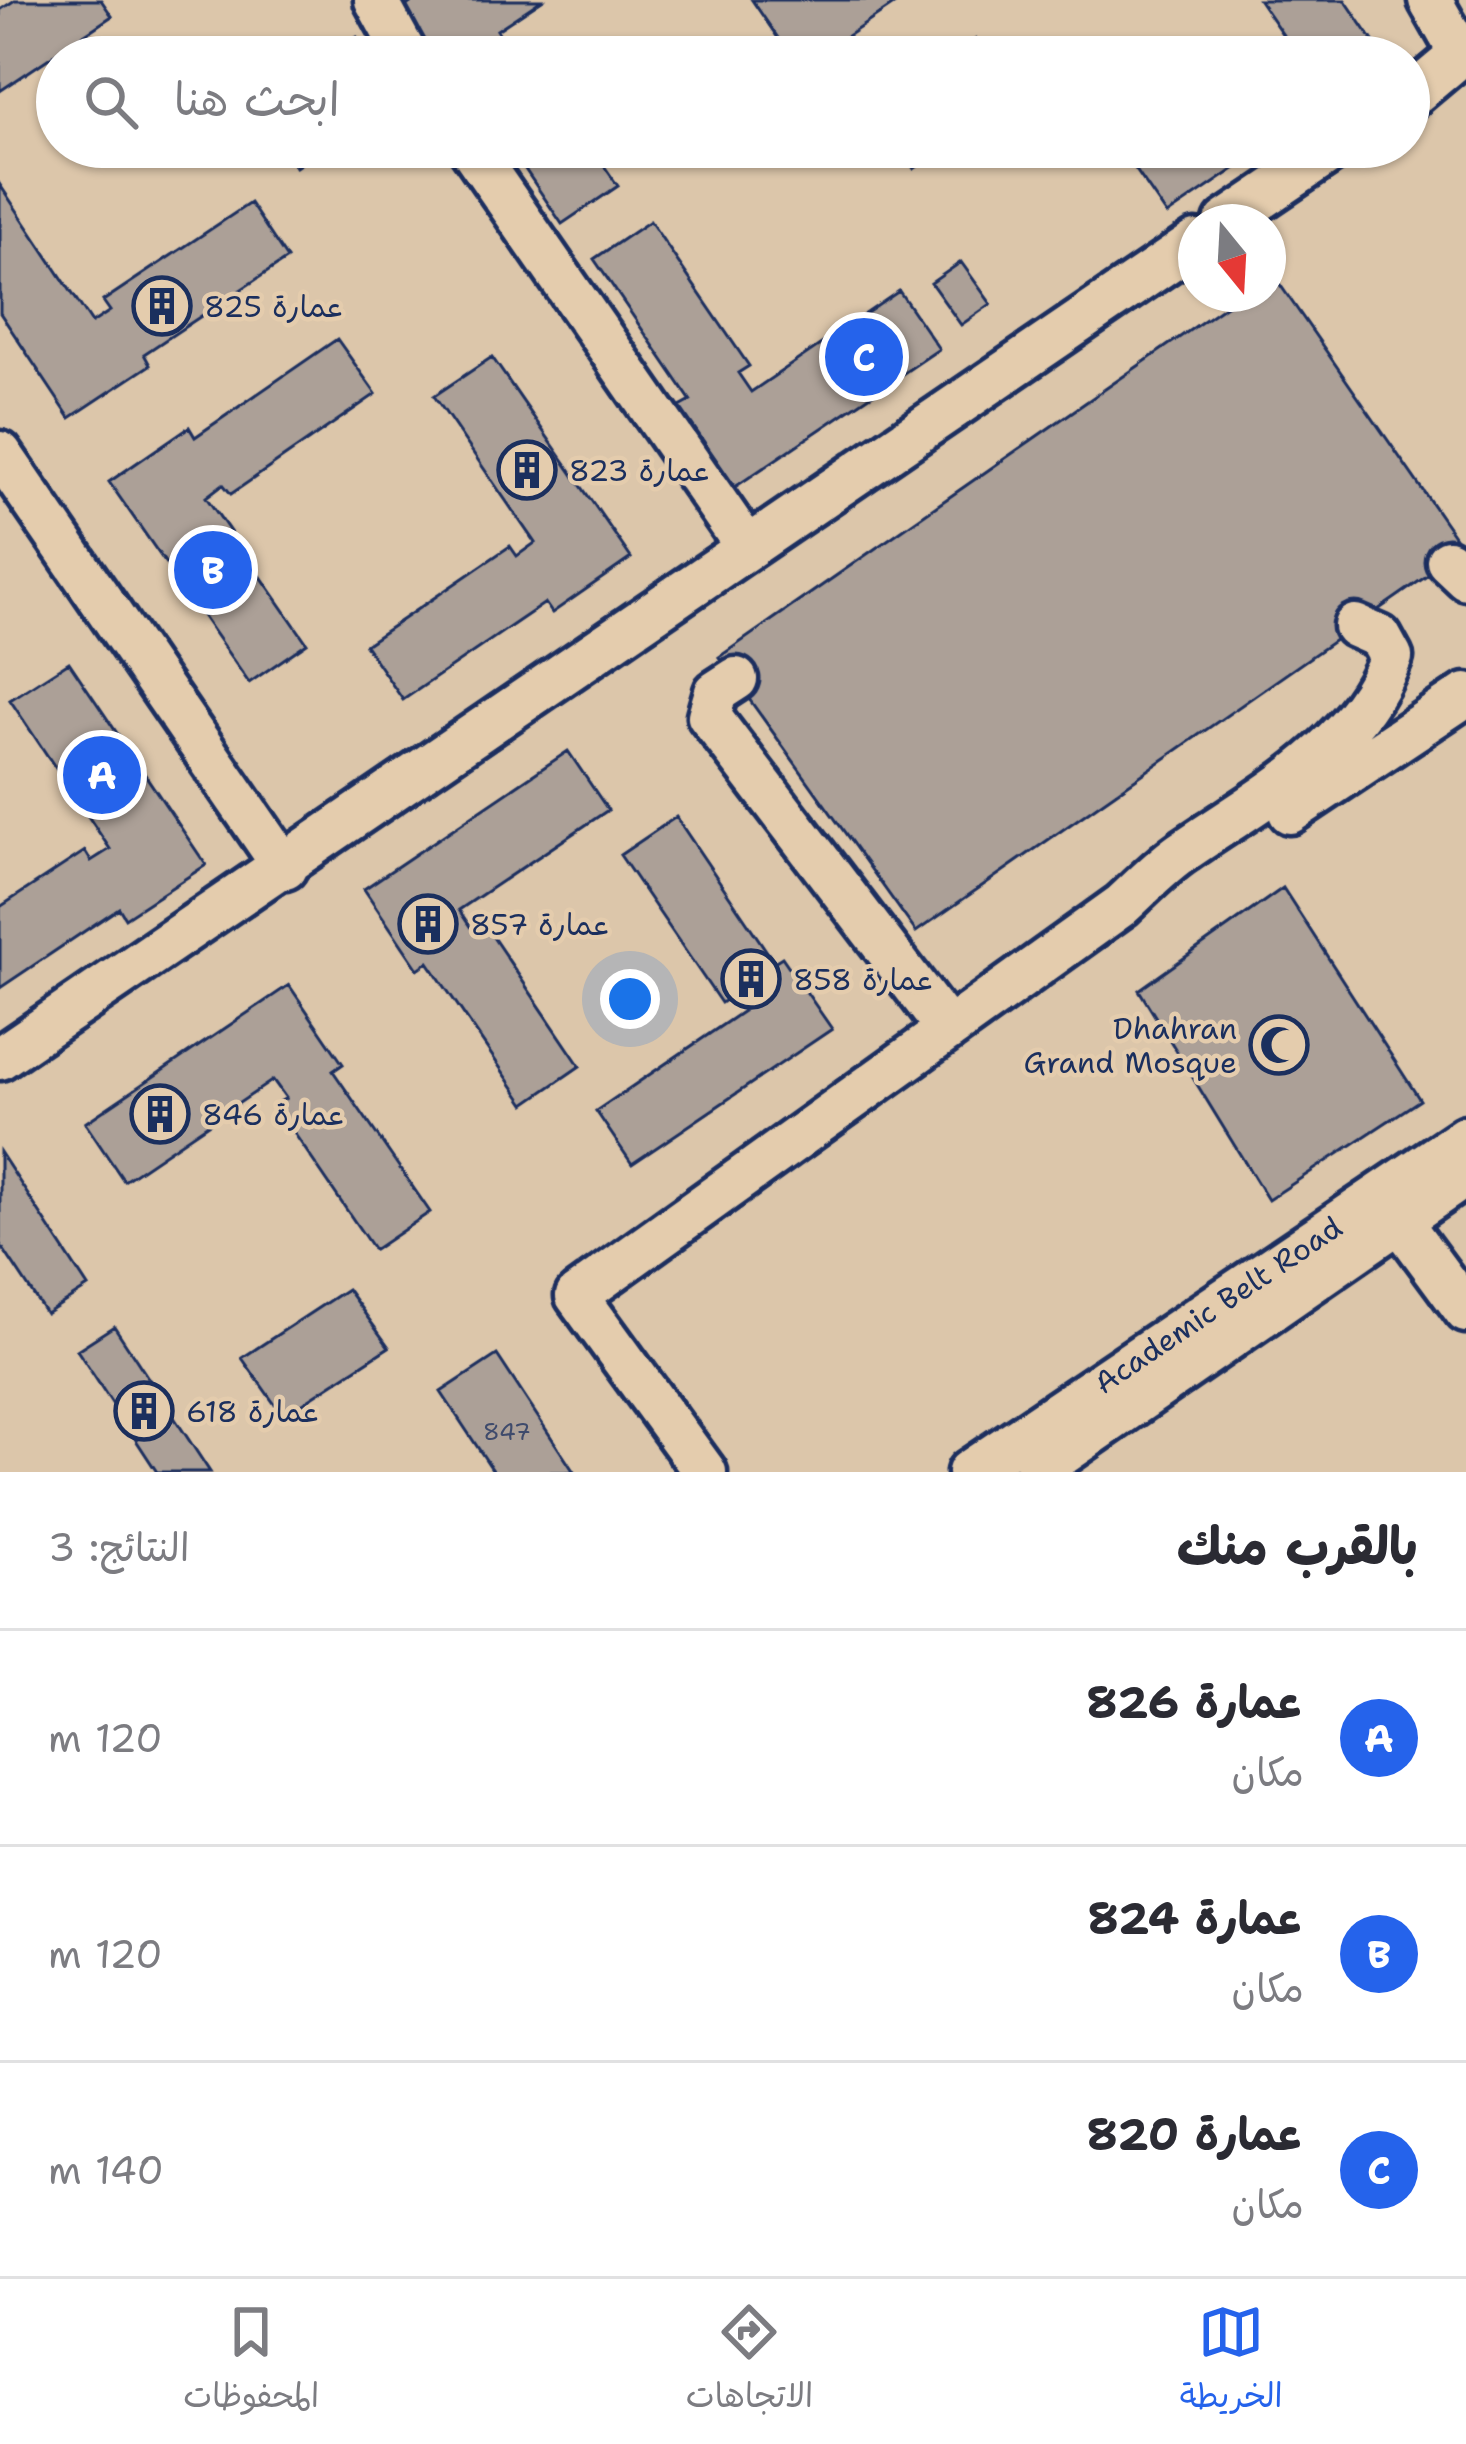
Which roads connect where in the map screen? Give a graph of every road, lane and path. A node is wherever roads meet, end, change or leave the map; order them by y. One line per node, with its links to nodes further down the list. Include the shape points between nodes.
1 (376, 0): 3 (street)
2 (1430, 0): 4 (street, via 1455,44 1453,61)
3 (396, 36)
4 (1430, 80)
5 (485, 168): 10 (street)
6 (1305, 168): 7 (street)
7 (1252, 204)
8 (1178, 254): 10 (street)
9 (0, 454): 14 (street)
10 (747, 547): 14 (street)
11 (1355, 626): 15 (street, via 1380,637 1391,657 1351,723 1316,761 1180,853)
12 (736, 679): 16 (street, via 716,692 710,716)
13 (1466, 695): 15 (street, via 1194,875)
14 (285, 868): 17 (street)
15 (1122, 905): 16 (street)
16 (948, 1030): 22 (street, via 577,1296)
17 (0, 1058)
18 (1466, 1137): 20 (street, Academic Belt Road)
19 (1466, 1175): 20 (street, Academic Belt Road)
20 (1390, 1208): 21 (street); 23 (street, Academic Belt Road); 24 (street, Academic Belt Road)
21 (1466, 1311)
22 (705, 1472)
23 (969, 1472)
24 (1036, 1472)

